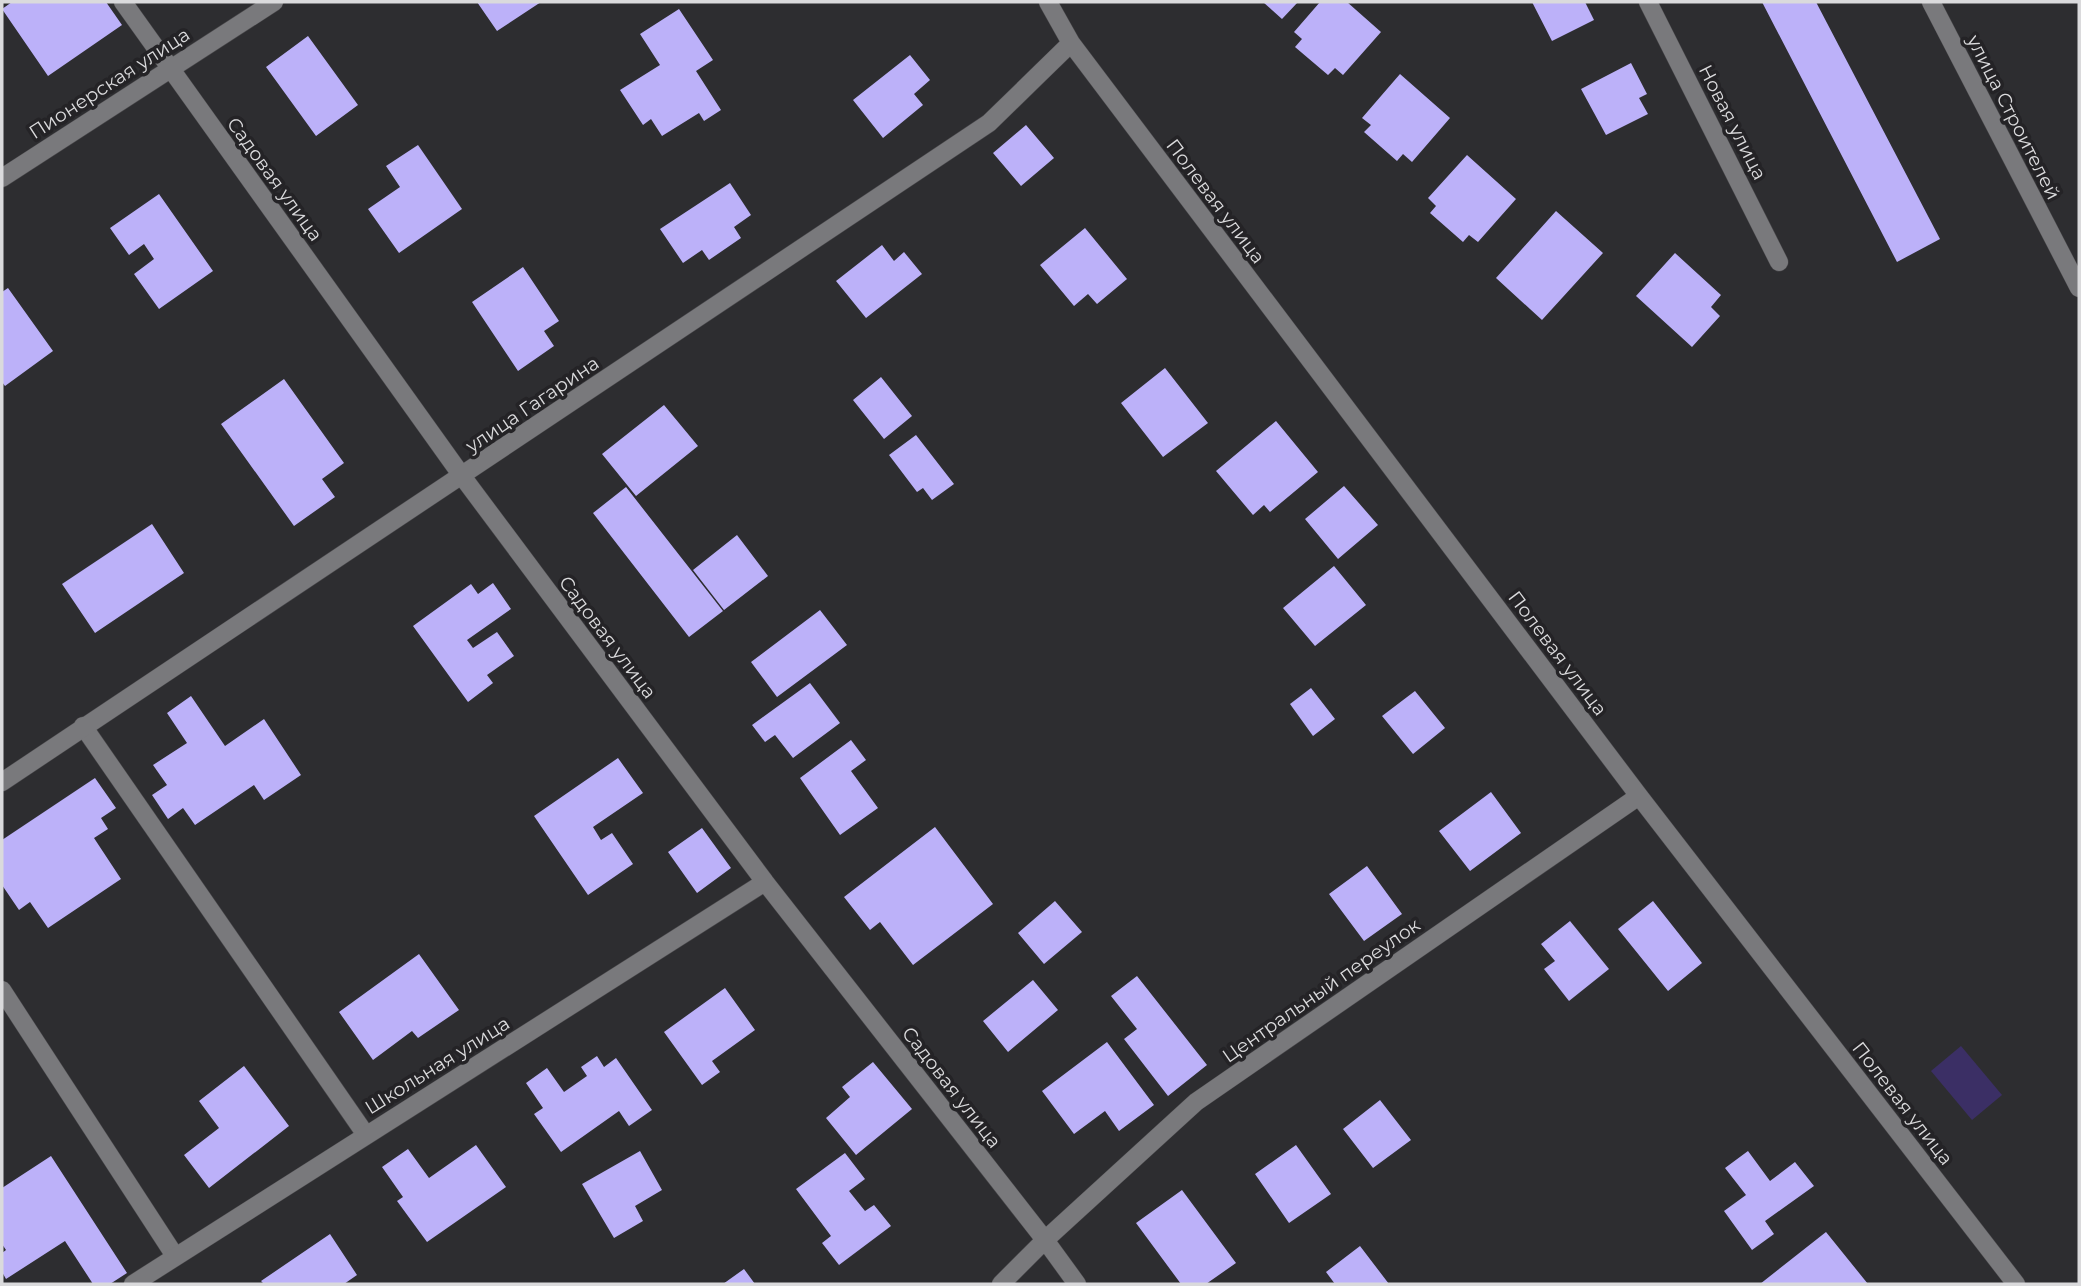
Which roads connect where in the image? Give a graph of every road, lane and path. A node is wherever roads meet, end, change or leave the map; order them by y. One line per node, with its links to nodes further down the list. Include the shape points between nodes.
1 (123, 2): 7 (street, Садовая улица)
2 (274, 2): 7 (street, Пионерская улица)
3 (1048, 2): 6 (street, Полевая улица)
4 (1648, 2): 9 (street, Новая улица)
5 (1931, 2): 10 (street, улица Строителей)
6 (1071, 43): 11 (street, улица Гагарина, via 989,123); 14 (street, Полевая улица)
7 (170, 68): 8 (street, Пионерская улица); 11 (street, Садовая улица)
8 (2, 178)
9 (1779, 262)
10 (2079, 288)
11 (462, 476): 12 (street, улица Гагарина); 15 (street, Садовая улица)
12 (83, 726): 13 (street, улица Гагарина); 17 (street)
13 (2, 782)
14 (1639, 796): 18 (street, Центральный переулок, via 1196,1102); 23 (street, Полевая улица)
15 (765, 881): 17 (street, Школьная улица); 18 (street, Садовая улица)
16 (2, 990): 19 (street)
17 (366, 1135): 19 (street, Школьная улица)
18 (1045, 1240): 21 (street, Центральный переулок); 22 (street, Садовая улица)
19 (175, 1256): 20 (street, Школьная улица)
20 (134, 1284)
21 (1001, 1284)
22 (1077, 1284)
23 (2016, 1284)

